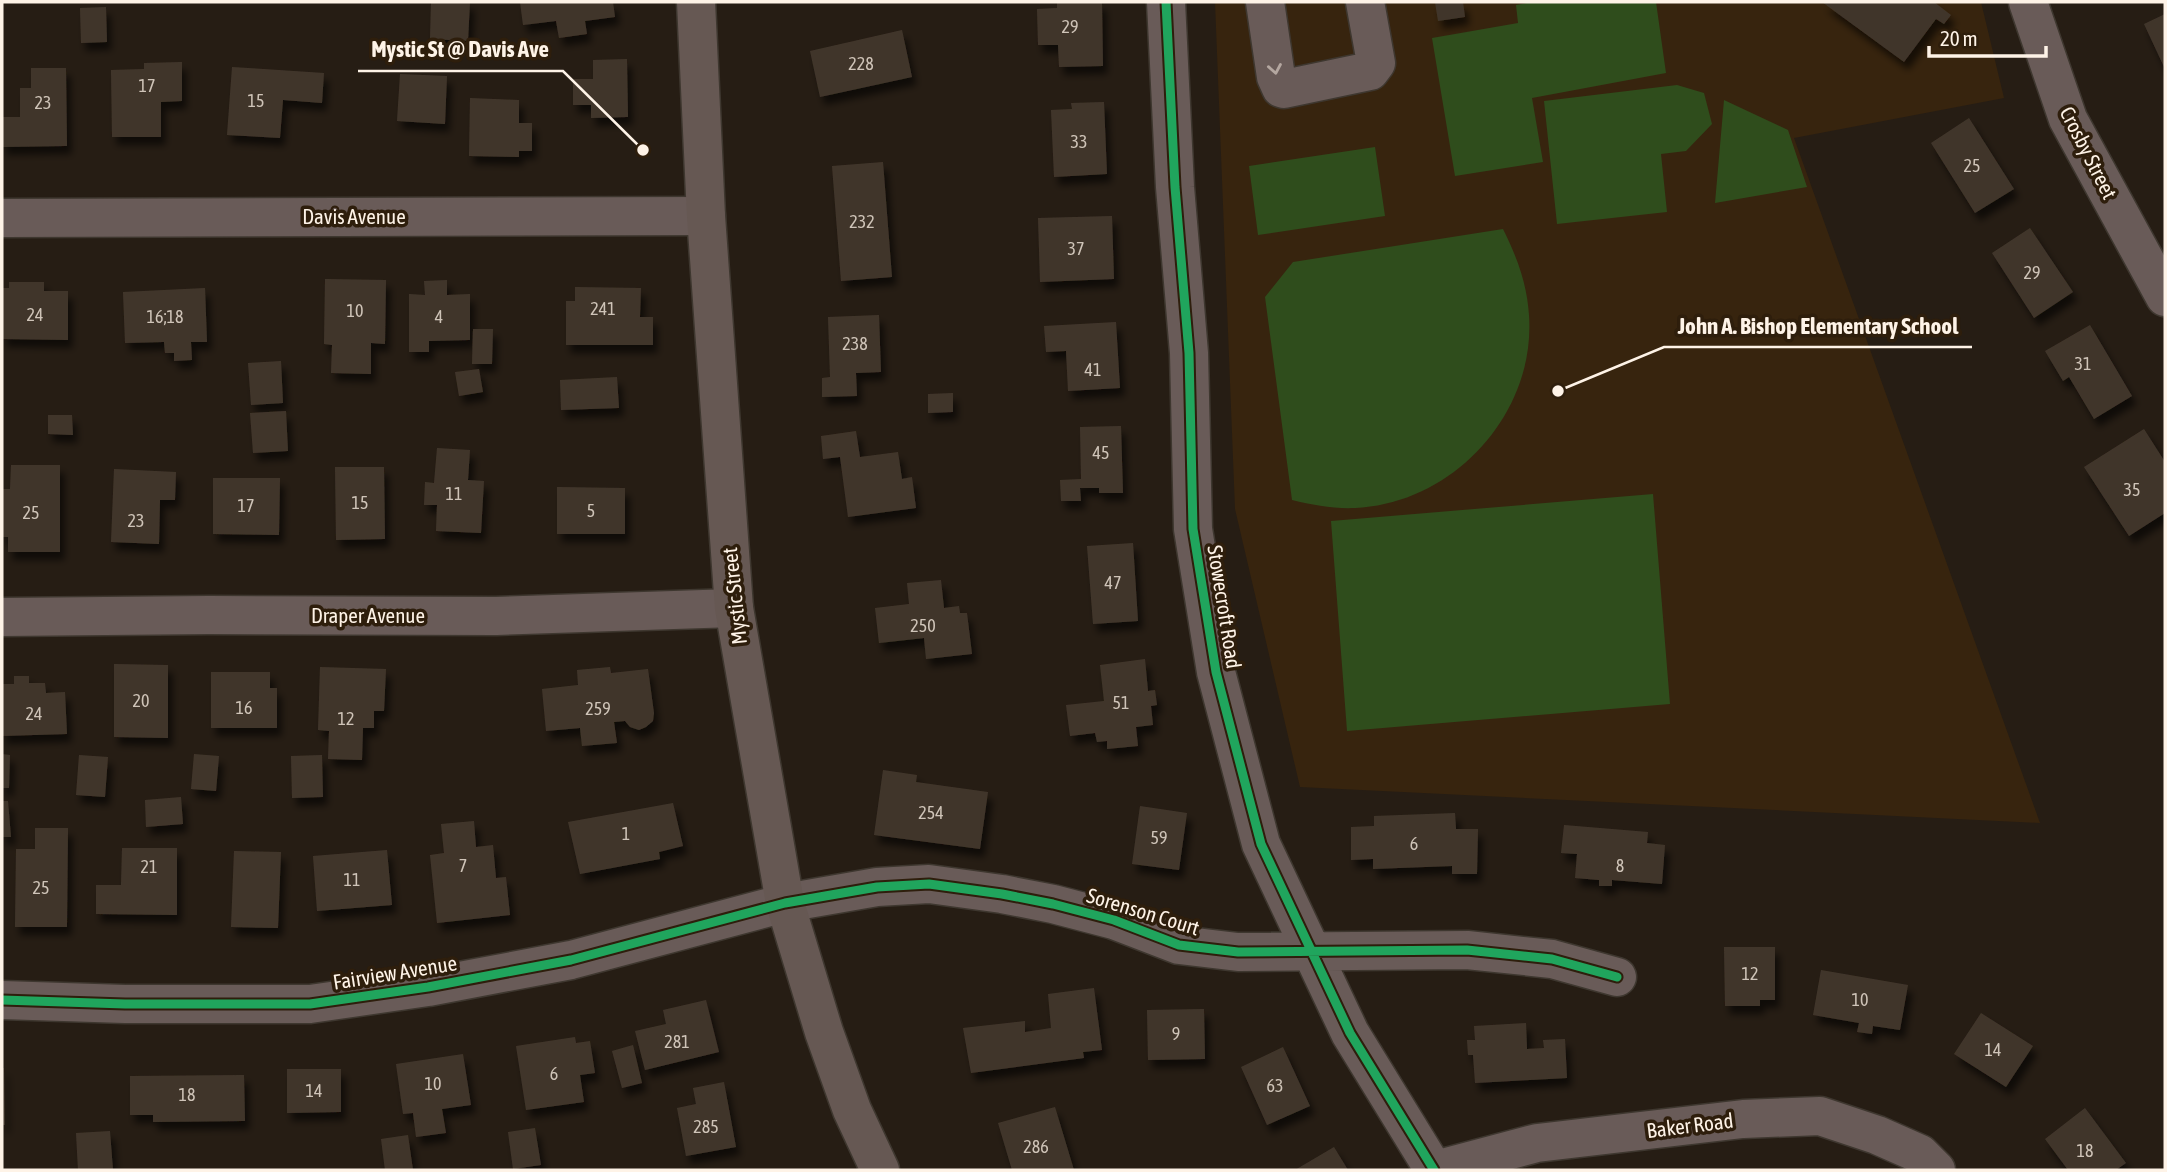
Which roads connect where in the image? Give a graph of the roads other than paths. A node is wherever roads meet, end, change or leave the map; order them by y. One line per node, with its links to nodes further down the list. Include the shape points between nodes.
1 (696, 2): 6 (highway, Mystic Street)
2 (1166, 2): 12 (street, Stowecroft Road, via 1189,353 1193,529 1216,672 1261,844)
3 (1265, 2): 4 (street, one-way to 4, via 1276,77 1284,89 1374,67)
4 (1366, 2)
5 (2028, 2): 8 (street, Crosby Street, via 2068,119)
6 (706, 216): 7 (street, Davis Avenue); 9 (highway, Mystic Street)
7 (2, 218)
8 (2165, 297)
9 (734, 608): 10 (street, Draper Avenue, via 496,616); 11 (highway, Mystic Street)
10 (2, 617)
11 (785, 903): 12 (street, Sorenson Court, via 877,887 929,884 1053,904 1114,920 1180,945 1238,952); 14 (street, Fairview Avenue, via 571,960 310,1004); 15 (highway, Mystic Street, via 828,1045)
12 (1310, 952): 13 (street, Sorenson Court, via 1467,950 1552,959); 16 (street, Stowecroft Road, via 1350,1033)
13 (1617, 977)
14 (2, 1000)
15 (880, 1170)
16 (1434, 1170): 17 (street, Baker Road, via 1537,1143 1744,1119 1820,1116 1920,1154)
17 (1936, 1170)

